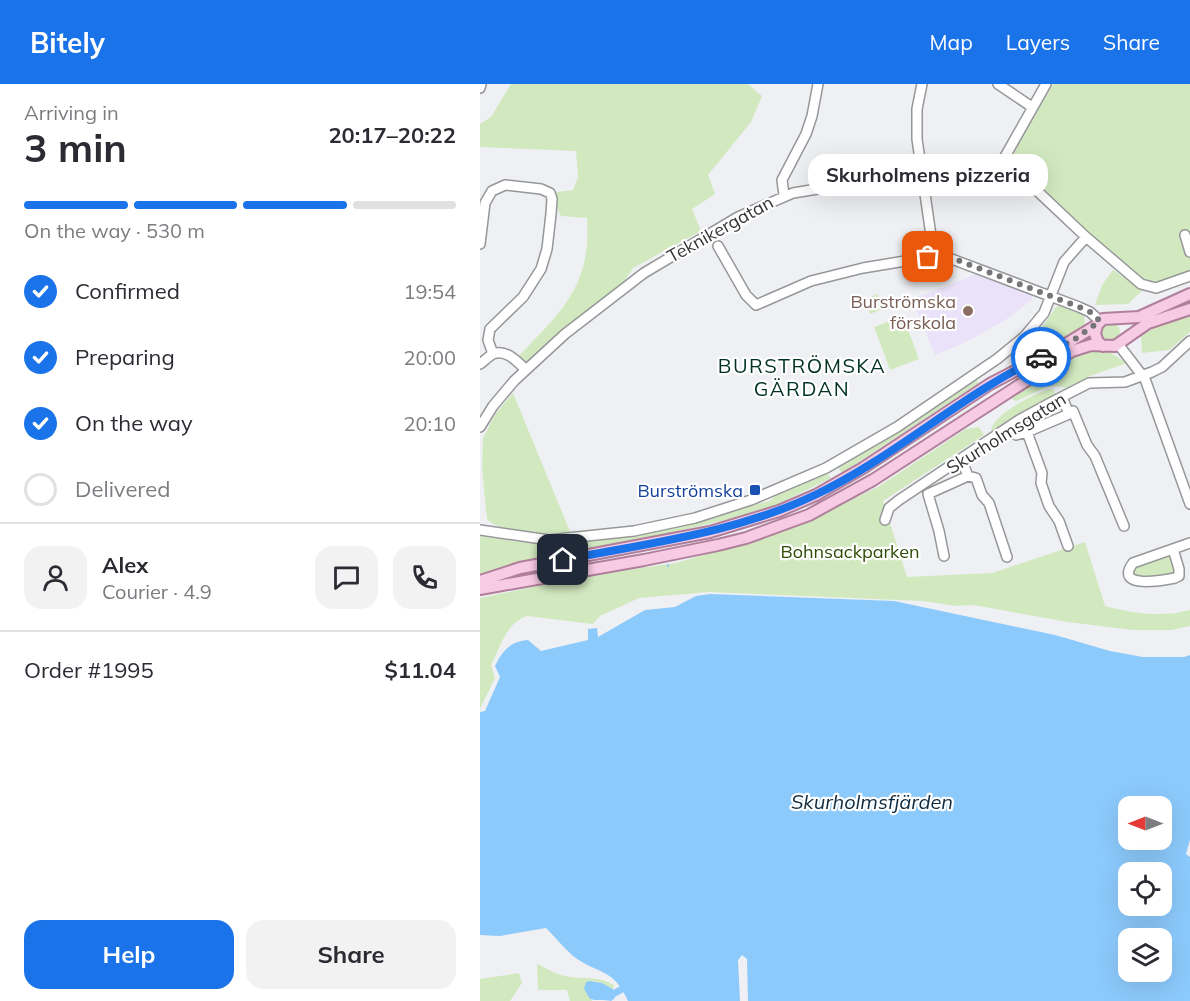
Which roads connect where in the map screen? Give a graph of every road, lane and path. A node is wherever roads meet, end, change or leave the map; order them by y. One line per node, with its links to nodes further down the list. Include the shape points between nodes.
1 (818, 84): 8 (street, via 806,134 782,180)
2 (922, 84): 7 (street, via 916,119)
3 (998, 84): 5 (street)
4 (1046, 84): 5 (street)
5 (1032, 107): 6 (street)
6 (1002, 162): 7 (street, Teknikergatan); 10 (street, via 1020,174)
7 (922, 171): 8 (street, Teknikergatan); 14 (street)
8 (784, 195): 26 (street, Teknikergatan, via 738,217 644,273)
9 (1185, 235): 13 (street)
10 (1086, 237): 15 (street, via 1144,285 1156,288); 17 (street, via 1064,262)
11 (480, 244): 24 (street, via 483,209 492,191 505,185 549,193 552,204 543,263 528,290 490,329 488,340)
12 (718, 246): 14 (street, via 756,305 811,281)
13 (1190, 252)
14 (934, 256): 17 (street, via 952,258)
15 (1190, 276)
16 (1190, 294): 19 (main road, via 1139,317)
17 (1051, 296): 20 (street, via 1090,312); 40 (street, via 1034,327 997,359 879,438 779,489 695,518 611,535 549,540)
18 (1190, 309): 22 (main road, via 1148,323)
19 (1113, 318): 20 (main road); 22 (main road, via 1123,327)
20 (1099, 323): 23 (main road, via 1096,337); 46 (main road, via 990,384 863,468 779,511 710,532 520,568)
21 (1190, 341): 27 (street, Skurholmsgatan, via 1162,367)
22 (1120, 343): 23 (main road); 27 (street)
23 (1103, 346): 47 (main road, via 1072,351 873,480 801,518 718,545)
24 (493, 354): 25 (street); 26 (street, via 510,355)
25 (480, 364)
26 (525, 369): 30 (street, Teknikergatan)
27 (1142, 375): 28 (street, Skurholmsgatan, via 1125,382 1089,383); 37 (street)
28 (1062, 397): 29 (street); 31 (street, Skurholmsgatan)
29 (1069, 414): 32 (street); 39 (street, via 1073,411)
30 (480, 427)
31 (1010, 427): 32 (street, via 1016,435); 33 (street, Skurholmsgatan)
32 (1027, 432): 42 (street, via 1049,506)
33 (961, 459): 34 (street); 35 (street, Skurholmsgatan)
34 (968, 476): 36 (street); 45 (street, via 976,478)
35 (930, 480): 36 (street); 38 (street, Skurholmsgatan, via 889,508)
36 (935, 491): 44 (street, via 927,496)
37 (1190, 502)
38 (885, 520)
39 (1124, 526)
40 (480, 530)
41 (1190, 543): 43 (street)
42 (1068, 546)
43 (1173, 549): 43 (street, via 1179,576 1147,582 1132,579 1129,572 1133,563)
44 (944, 556)
45 (1007, 557)
46 (480, 580)
47 (480, 589)

